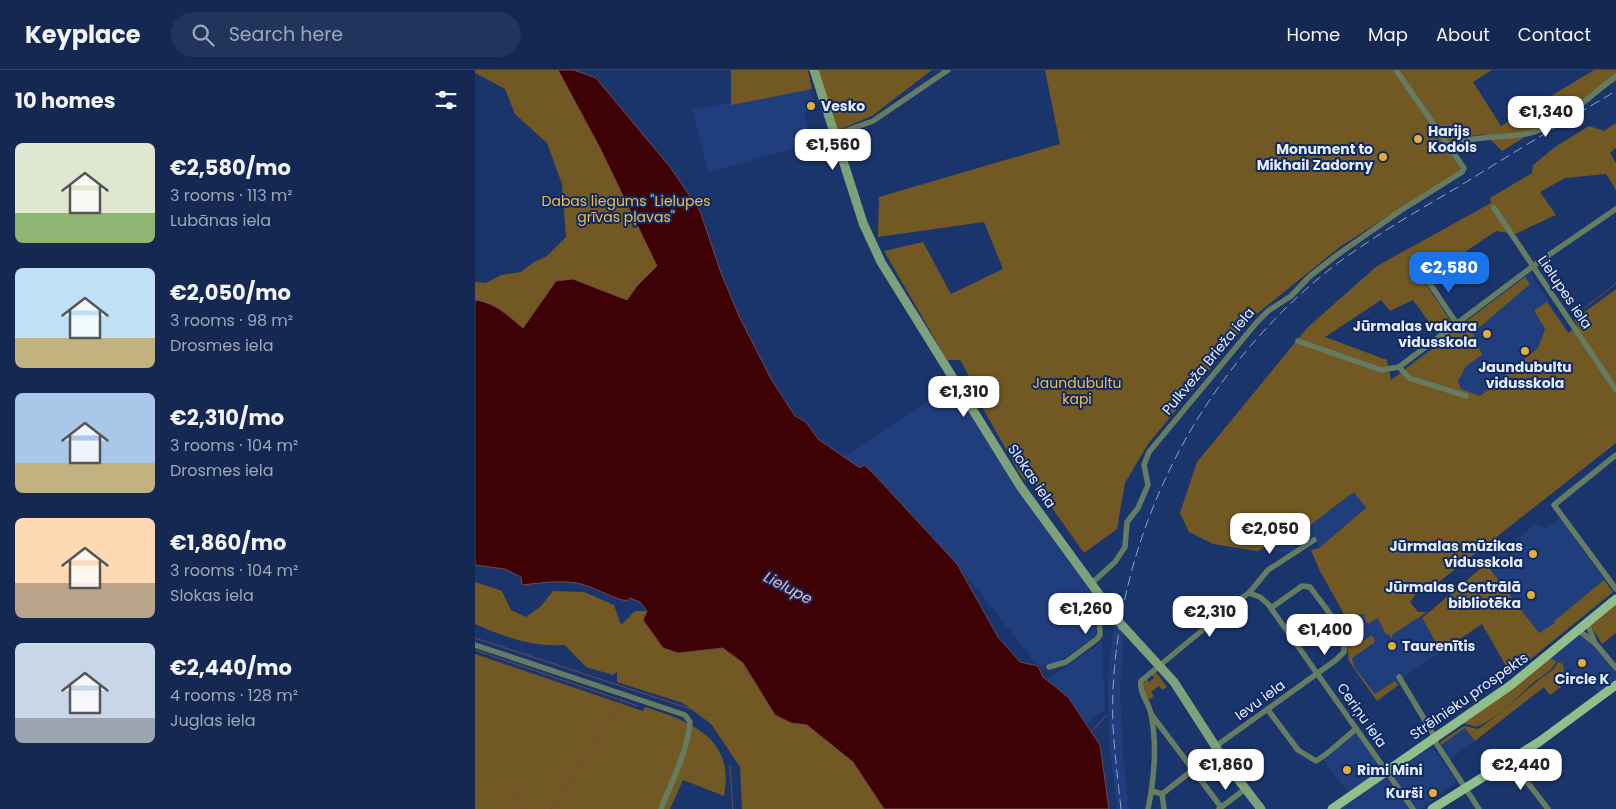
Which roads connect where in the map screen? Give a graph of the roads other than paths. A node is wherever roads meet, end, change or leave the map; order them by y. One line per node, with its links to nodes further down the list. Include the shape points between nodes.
1 (814, 70): 5 (main road, Slokas iela)
2 (948, 70): 5 (street, via 873,120)
3 (1396, 70): 6 (street)
4 (1616, 76): 6 (street, via 1576,108 1539,130)
5 (834, 135): 18 (main road, Slokas iela, via 863,223 881,262 1014,478)
6 (1450, 146): 18 (street, Pulkveža Brieža iela, via 1464,168 1457,176 1337,255 1291,296 1268,311 1149,452 1145,465 1148,485 1138,508 1127,522 1125,547 1115,562)
7 (1494, 208): 9 (street, Lielupes iela)
8 (1616, 209): 9 (street)
9 (1533, 266): 11 (street); 14 (street, Lielupes iela)
10 (1424, 275): 11 (street)
11 (1457, 324): 13 (street)
12 (1298, 341): 13 (street, via 1381,370)
13 (1399, 367): 15 (street, via 1409,378)
14 (1616, 390)
15 (1466, 396)
16 (1616, 455): 19 (street, via 1554,505)
17 (1314, 540): 20 (street, via 1268,570)
18 (1092, 583): 22 (main road, Slokas iela)
19 (1616, 589)
20 (1249, 594): 23 (street, Ceriņu iela, via 1263,599); 28 (street)
21 (1616, 599): 24 (main road, Strēlnieku prospekts)
22 (1105, 601): 28 (main road, Slokas iela, via 1120,623); 29 (street, via 1099,611 1101,635 1066,662)
23 (1271, 608): 31 (street, Ceriņu iela); 31 (street, Ievu iela, via 1306,586 1333,619 1345,642 1344,652)
24 (1587, 623): 25 (main road, Strēlnieku prospekts); 26 (street)
25 (1578, 630): 26 (street); 37 (main road, Strēlnieku prospekts, via 1511,685)
26 (1595, 643): 30 (street)
27 (475, 645): 47 (street, via 685,715 690,722 689,739)
28 (1160, 666): 35 (street, via 1141,681); 38 (main road, Slokas iela, via 1183,694)
29 (1049, 667)
30 (1616, 668)
31 (1318, 674): 34 (street, Ievu iela); 36 (street, Ceriņu iela)
32 (1399, 677): 37 (street)
33 (1616, 685): 39 (main road)
34 (1267, 710): 36 (street, via 1299,750 1316,760 1330,753); 38 (street, Ievu iela)
35 (1151, 714): 40 (street); 44 (street)
36 (1356, 729): 41 (street, Ceriņu iela)
37 (1434, 737): 41 (main road, Strēlnieku prospekts); 42 (street)
38 (1216, 746): 43 (main road, Slokas iela)
39 (1510, 760): 42 (main road); 55 (street)
40 (1193, 770): 45 (street); 46 (street)
41 (1386, 770): 51 (main road, Strēlnieku prospekts); 52 (street, Ceriņu iela)
42 (1465, 788): 53 (main road); 54 (street)
43 (1245, 789): 46 (street); 50 (main road, Slokas iela)
44 (1152, 790): 45 (street); 48 (street)
45 (1162, 794): 49 (street)
46 (1220, 808)
47 (661, 809)
48 (1148, 809)
49 (1163, 809)
50 (1261, 809)
51 (1332, 809)
52 (1413, 809)
53 (1432, 809)
54 (1479, 809)
55 (1548, 809)

